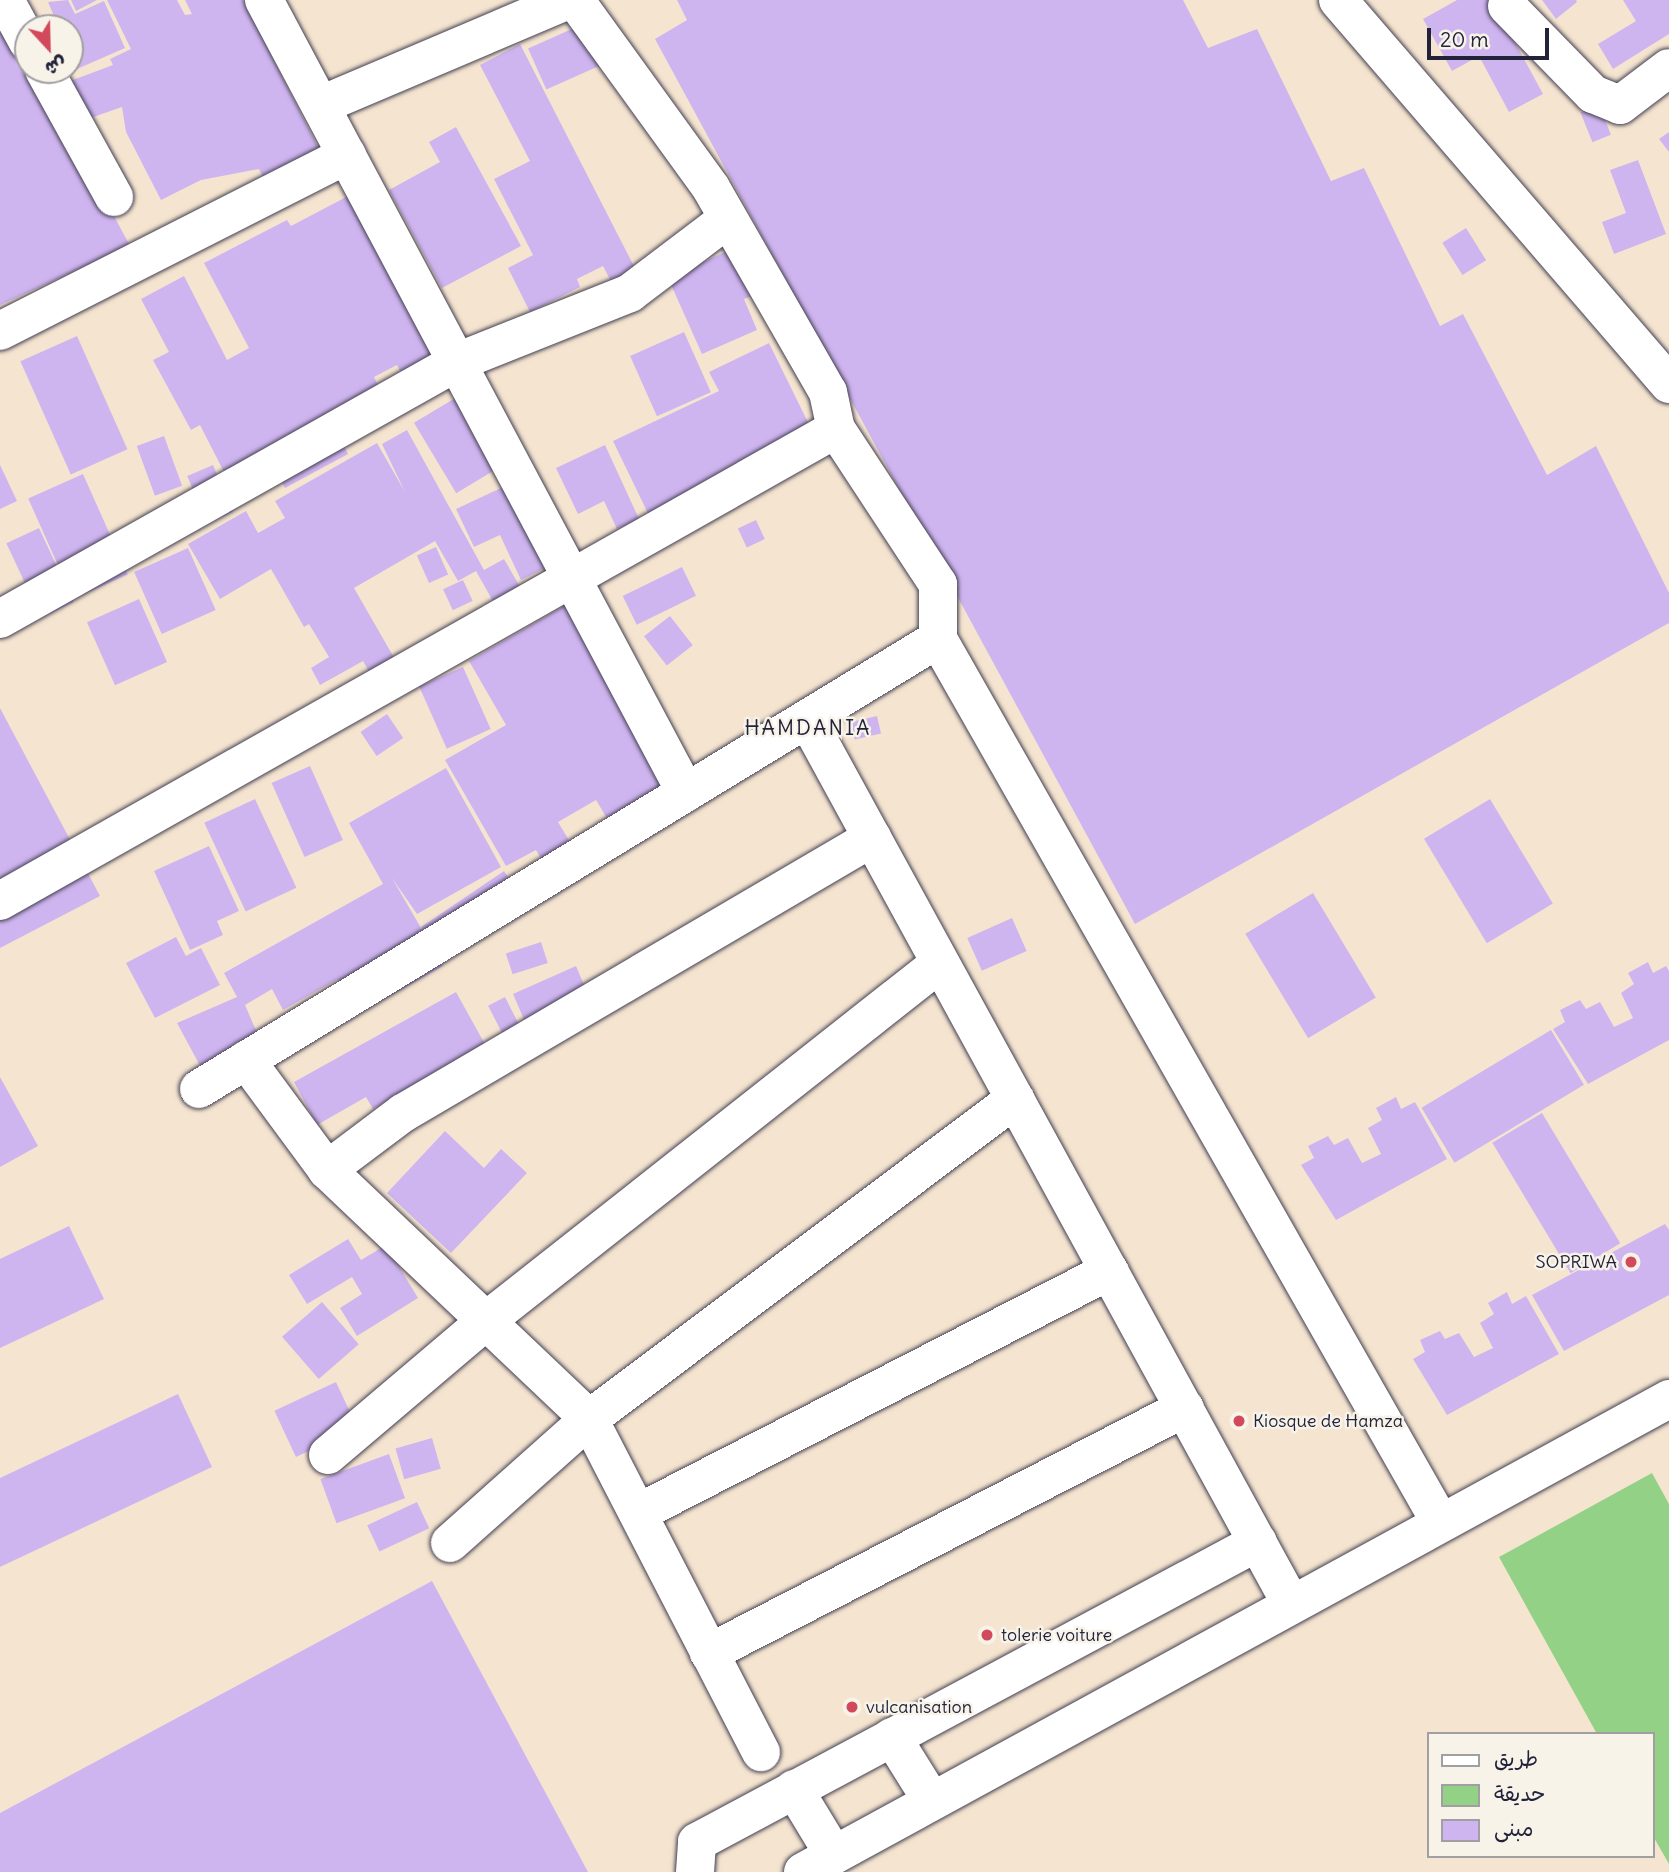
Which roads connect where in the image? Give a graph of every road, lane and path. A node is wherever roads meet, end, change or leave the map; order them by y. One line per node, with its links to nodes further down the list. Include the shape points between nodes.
1 (5, 0): 7 (street)
2 (264, 0): 10 (street)
3 (568, 0): 10 (street)
4 (575, 0): 13 (street, via 711,188)
5 (1338, 0): 16 (street)
6 (1507, 6): 8 (street, via 1593,94 1620,105)
7 (14, 16)
8 (1669, 68)
9 (52, 84): 12 (street)
10 (321, 105): 11 (street)
11 (347, 155): 14 (street); 15 (street)
12 (114, 197)
13 (726, 220): 15 (street, via 630,293); 17 (street, via 828,392)
14 (0, 331)
15 (457, 362): 18 (street); 19 (street)
16 (1669, 384)
17 (836, 429): 18 (street); 20 (street, via 938,584)
18 (570, 576): 22 (street); 24 (street)
19 (0, 620)
20 (938, 639): 21 (street); 37 (street)
21 (807, 719): 22 (street); 23 (street)
22 (686, 793): 26 (street)
23 (872, 838): 25 (street); 29 (street, via 403,1112)
24 (0, 901)
25 (940, 963): 28 (street); 31 (street)
26 (246, 1060): 27 (street); 29 (street)
27 (199, 1089)
28 (1015, 1099): 30 (street); 34 (street)
29 (327, 1170): 31 (street)
30 (1109, 1271): 33 (street); 36 (street)
31 (486, 1321): 34 (street); 35 (street)
32 (1669, 1399): 37 (street)
33 (1185, 1408): 38 (street); 41 (street)
34 (589, 1419): 36 (street); 39 (street)
35 (328, 1455)
36 (638, 1513): 41 (street)
37 (1440, 1522): 40 (street)
38 (1258, 1542): 40 (street); 42 (street)
39 (450, 1543)
40 (1290, 1602): 45 (street)
41 (709, 1653): 43 (street)
42 (892, 1737): 44 (street); 45 (street)
43 (761, 1752)
44 (794, 1789): 46 (street); 47 (street, via 697,1842)
45 (932, 1801): 46 (street)
46 (819, 1863)
47 (695, 1872)

